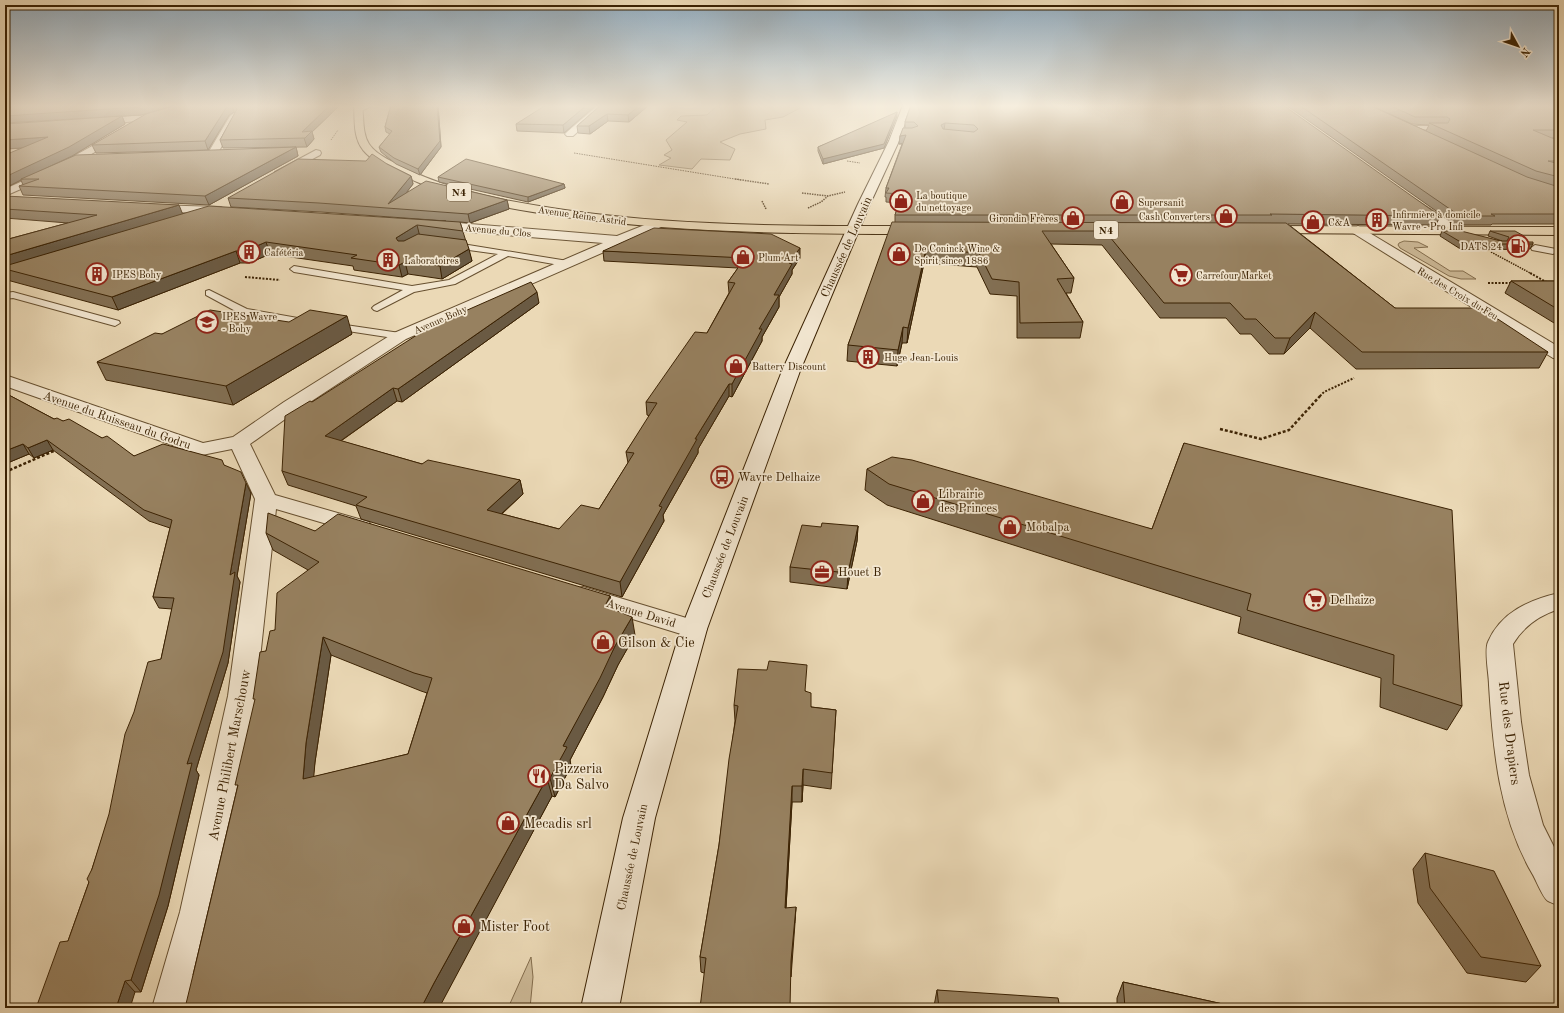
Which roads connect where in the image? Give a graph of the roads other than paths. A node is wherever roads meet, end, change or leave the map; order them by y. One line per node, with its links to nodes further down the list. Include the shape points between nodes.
1 (88, 152): 8 (street)
2 (210, 152): 6 (street, via 209,154)
3 (313, 152): 9 (street, via 316,153)
4 (373, 152): 17 (main road, Avenue Reine Astrid / N4, via 422,180 466,194 522,207 601,219)
5 (889, 152): 18 (street, Chaussée de Louvain)
6 (228, 153)
7 (100, 158): 8 (street)
8 (77, 159): 10 (street)
9 (271, 178)
10 (5, 193)
11 (1401, 193): 22 (street)
12 (231, 206): 14 (street)
13 (138, 208): 14 (street)
14 (210, 212): 15 (street)
15 (180, 222)
16 (424, 224): 25 (street, Avenue du Clos)
17 (657, 224): 18 (main road, Avenue Reine Astrid / N4); 25 (street, Avenue Bohy)
18 (854, 230): 19 (main road, N4); 45 (street, Chaussée de Louvain, via 792,371)
19 (934, 230)
20 (1252, 230): 21 (main road)
21 (1358, 230): 22 (main road); 38 (street, Rue des Croix du Feu)
22 (1455, 231): 23 (main road, via 1527,237); 24 (lane)
23 (1559, 231)
24 (1487, 239)
25 (619, 240): 30 (street, Avenue Bohy)
26 (442, 244): 29 (lane)
27 (1535, 248): 28 (lane)
28 (1553, 251)
29 (505, 254): 30 (lane); 32 (lane, via 452,282 430,288)
30 (565, 263): 37 (street, Avenue Bohy)
31 (294, 270): 32 (lane)
32 (412, 289): 35 (lane)
33 (209, 293): 37 (lane, via 244,312)
34 (5, 296): 36 (lane, via 13,295)
35 (377, 308)
36 (115, 323)
37 (400, 336): 40 (street, Avenue Bohy)
38 (1559, 354)
39 (5, 380): 40 (street, Avenue du Ruisseau du Godru, via 202,449)
40 (239, 442): 41 (street)
41 (266, 499): 42 (street); 47 (street, Avenue Philibert Marschouw, via 242,696 198,912)
42 (381, 534)
43 (564, 589): 45 (street, Avenue David)
44 (1559, 601): 46 (street, Rue des Drapiers, via 1548,603 1518,618 1506,631 1500,644 1514,779 1536,848)
45 (694, 629): 48 (street, Chaussée de Louvain, via 639,818)
46 (1559, 889)
47 (171, 1008)
48 (600, 1008)

